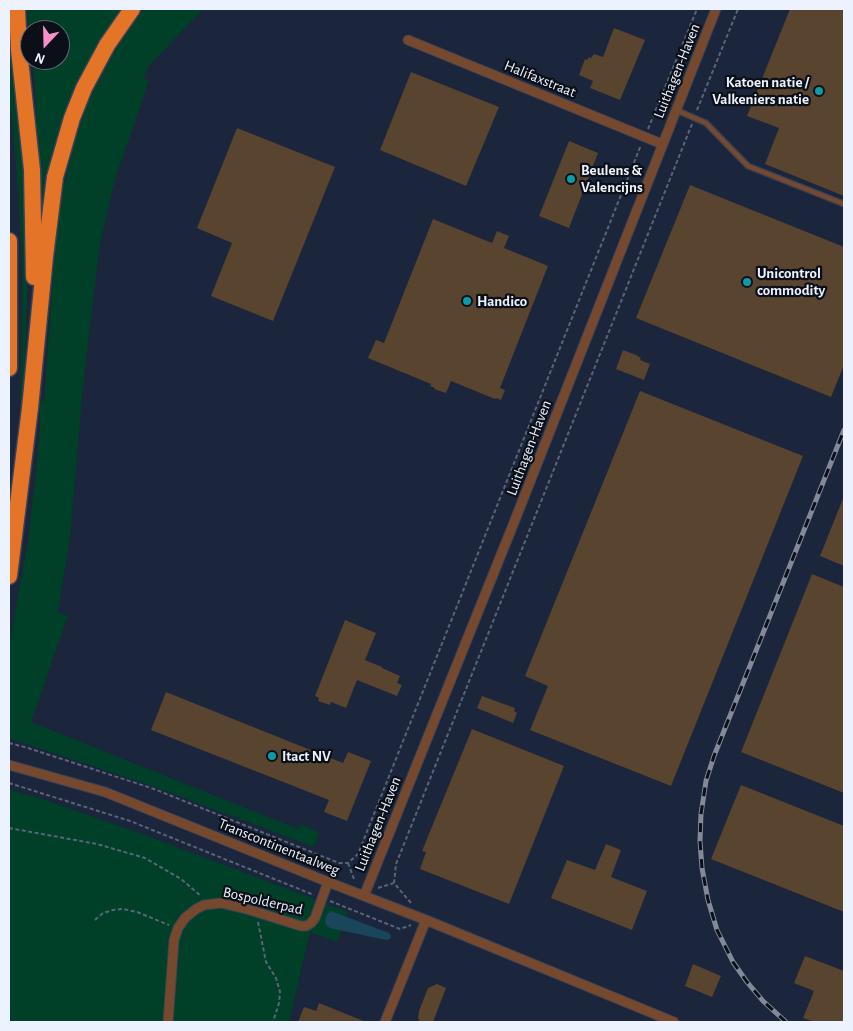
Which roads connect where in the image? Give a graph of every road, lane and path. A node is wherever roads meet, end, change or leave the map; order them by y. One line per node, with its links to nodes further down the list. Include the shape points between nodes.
1 (17, 9): 13 (highway, via 32,170)
2 (132, 9): 13 (highway, via 118,27 84,88 55,176)
3 (697, 9): 9 (path)
4 (716, 9): 7 (street, Luithagen-Haven)
5 (738, 9): 8 (path)
6 (408, 40): 9 (street, Halifaxstraat)
7 (676, 110): 8 (lane); 10 (street, Luithagen-Haven)
8 (694, 118): 11 (lane, via 706,123 748,166); 23 (path, via 396,864)
9 (645, 137): 10 (street, Halifaxstraat); 20 (path, via 358,854)
10 (662, 144): 25 (street, Luithagen-Haven)
11 (844, 204)
12 (9, 242): 14 (highway)
13 (34, 364): 15 (highway)
14 (9, 368)
15 (9, 576)
16 (9, 743): 20 (path, via 154,789 339,863)
17 (9, 765): 22 (street, Transcontinentaalweg, via 105,792)
18 (9, 783): 26 (path, via 130,822)
19 (9, 828): 27 (path, via 97,844 145,858 182,879)
20 (348, 863): 21 (path)
21 (354, 879)
22 (328, 882): 25 (street, Transcontinentaalweg); 26 (street, Bospolderpad)
23 (394, 883): 24 (path); 30 (path)
24 (377, 888)
25 (364, 896): 30 (street, Transcontinentaalweg)
26 (322, 898): 28 (street, Bospolderpad, via 315,918 306,926); 30 (path, via 400,929)
27 (210, 904): 28 (street, Bospolderpad, via 233,905); 31 (street, Bospolderpad, via 196,909)
28 (257, 912): 33 (path, via 266,962 280,992)
29 (95, 920): 31 (path, via 104,913 123,909)
30 (426, 920): 34 (street); 35 (street, Transcontinentaalweg)
31 (178, 928): 32 (street, via 174,940)
32 (168, 1022)
33 (272, 1022)
34 (385, 1022)
35 (674, 1022)

